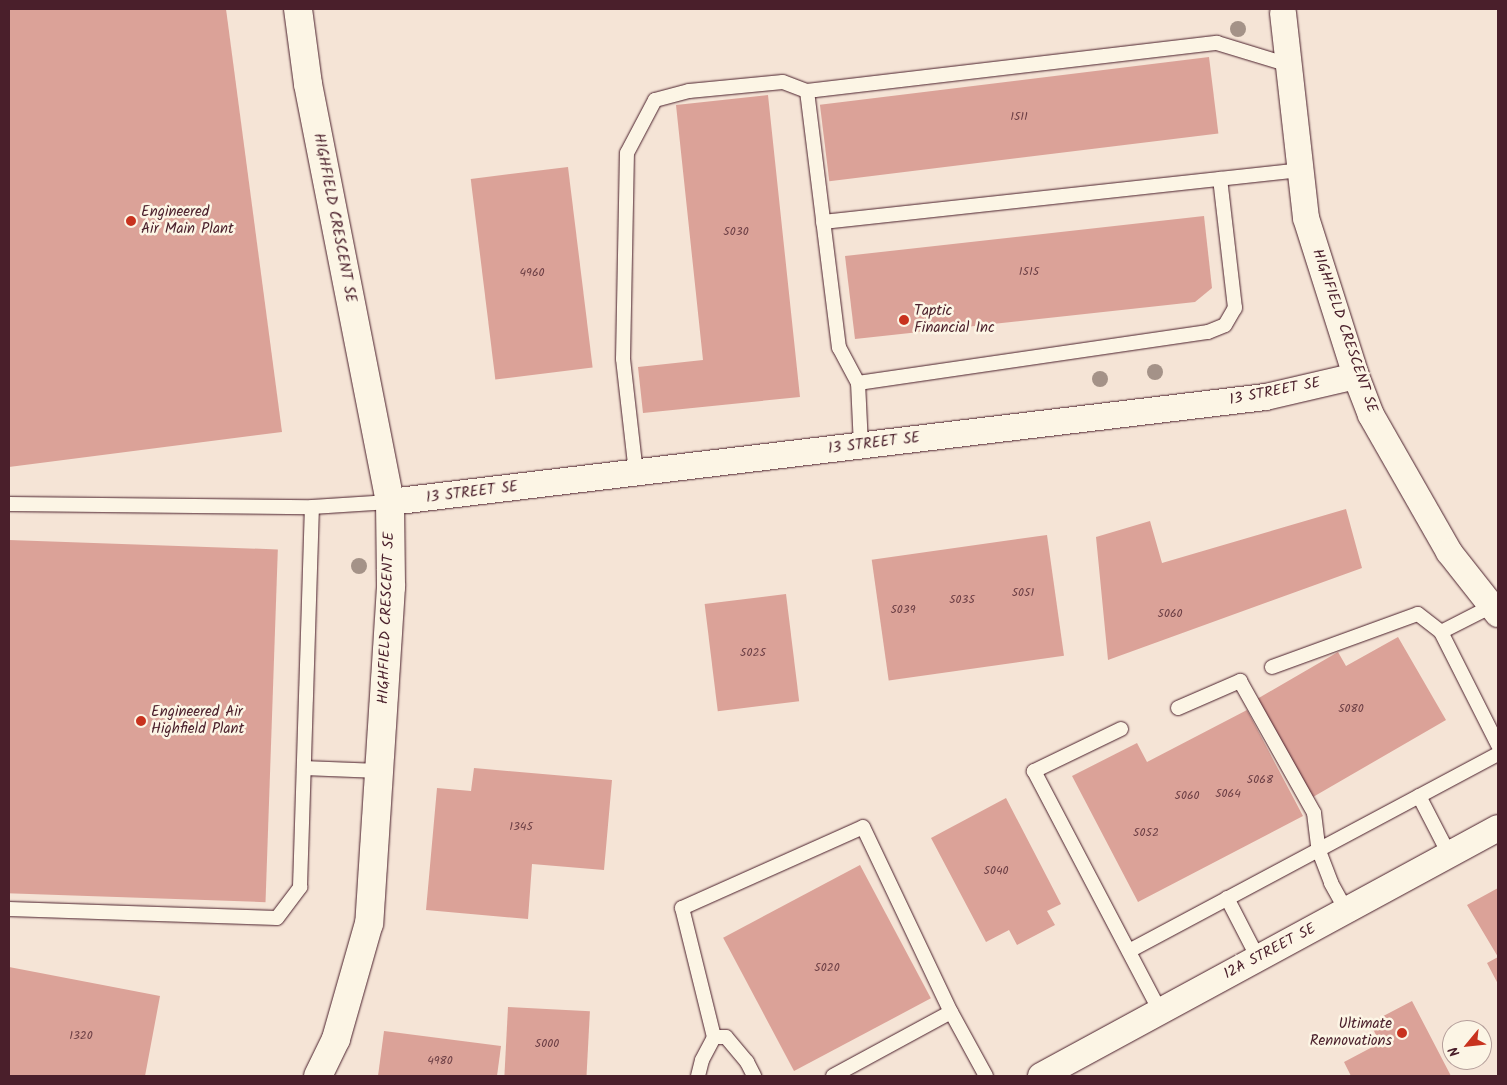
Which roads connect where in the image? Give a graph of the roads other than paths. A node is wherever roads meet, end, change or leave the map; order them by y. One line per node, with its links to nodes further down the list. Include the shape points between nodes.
1 (298, 9): 12 (street, HIGHFIELD CRESCENT SE, via 308,84)
2 (1282, 13): 3 (street, HIGHFIELD CRESCENT SE)
3 (1289, 65): 4 (lane, via 1217,42); 5 (street, HIGHFIELD CRESCENT SE)
4 (806, 91): 7 (lane); 11 (lane, via 783,82 689,91 655,100 627,153 623,359)
5 (1300, 170): 6 (lane); 8 (street, HIGHFIELD CRESCENT SE, via 1306,218)
6 (1220, 179): 7 (lane); 9 (lane, via 1235,308 1225,325 1208,332)
7 (823, 222): 9 (lane, via 838,348)
8 (1356, 376): 10 (street, 13 STREET SE, via 1266,397); 15 (street, HIGHFIELD CRESCENT SE, via 1370,415 1449,552)
9 (858, 383): 10 (lane)
10 (861, 446): 11 (street, 13 STREET SE)
11 (636, 473): 12 (street, 13 STREET SE)
12 (390, 502): 14 (lane); 23 (street, HIGHFIELD CRESCENT SE, via 391,587)
13 (9, 504): 14 (lane)
14 (312, 507): 22 (lane)
15 (1495, 610): 16 (lane)
16 (1441, 632): 17 (lane, via 1418,614); 20 (lane)
17 (1272, 667)
18 (1178, 708): 26 (lane, via 1240,681 1314,813)
19 (1121, 730): 31 (lane, via 1034,771)
20 (1498, 745)
21 (1498, 754): 24 (lane)
22 (304, 768): 23 (lane); 29 (lane, via 300,887 277,918)
23 (379, 771): 36 (street, HIGHFIELD CRESCENT SE, via 368,922 336,1040)
24 (1419, 796): 26 (lane); 27 (lane)
25 (1498, 828): 27 (street, 12A STREET SE)
26 (1319, 850): 28 (lane); 30 (lane, via 1331,883)
27 (1450, 854): 30 (street, 12A STREET SE)
28 (1227, 898): 31 (lane); 32 (lane)
29 (9, 909)
30 (1346, 910): 32 (street, 12A STREET SE)
31 (1128, 950): 33 (lane)
32 (1258, 958): 33 (street, 12A STREET SE)
33 (1160, 1011): 41 (street, 12A STREET SE)
34 (951, 1012): 35 (lane, via 863,828 682,908); 39 (lane); 40 (lane)
35 (714, 1037): 37 (lane); 38 (lane, via 726,1037)
36 (318, 1076)
37 (698, 1076)
38 (754, 1076)
39 (833, 1076)
40 (986, 1076)
41 (1041, 1076)

